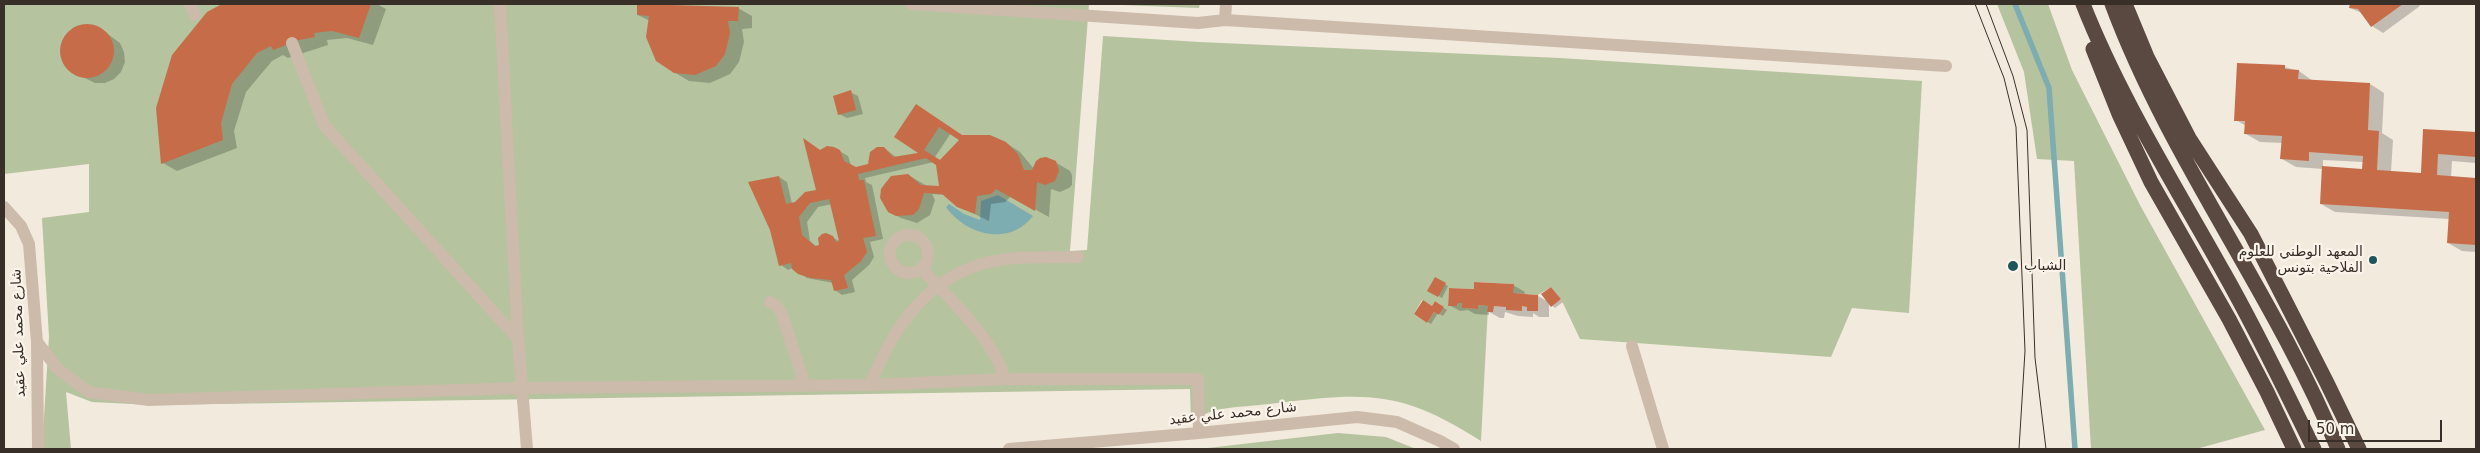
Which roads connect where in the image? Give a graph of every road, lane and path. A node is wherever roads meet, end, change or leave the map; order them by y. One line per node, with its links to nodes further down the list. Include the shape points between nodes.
1 (500, 4): 16 (street)
2 (912, 4): 8 (street, via 1198,23)
3 (1226, 4): 8 (street)
4 (2075, 4): 30 (highway, via 2119,114 2152,182 2233,327)
5 (2083, 4): 31 (highway, via 2146,134 2265,348)
6 (2112, 4): 32 (highway, via 2165,120 2291,349)
7 (2124, 4): 33 (highway, via 2185,130 2251,234)
8 (1225, 20): 10 (street)
9 (292, 43): 16 (street, via 324,125)
10 (1946, 66)
11 (4, 206): 17 (street, شارع محمد علي عقيد, via 21,226 30,244)
12 (1078, 257): 14 (street, via 1014,258 990,262 966,270)
13 (922, 268): 14 (street)
14 (938, 286): 19 (street, via 988,344); 21 (street, via 918,302 901,323 882,354)
15 (770, 302): 20 (street, via 776,304 782,314)
16 (518, 339): 22 (street)
17 (36, 342): 22 (street, via 58,369 89,392 149,400); 24 (street, شارع محمد علي عقيد)
18 (1632, 346): 29 (street)
19 (1005, 379): 21 (street); 23 (street, via 1198,379)
20 (805, 386): 21 (street); 22 (street)
21 (870, 386)
22 (521, 388): 26 (street)
23 (1200, 433): 25 (street, شارع محمد علي عقيد); 28 (street, شارع محمد علي عقيد, via 1357,417 1397,422)
24 (35, 445)
25 (1105, 446): 27 (street, شارع محمد علي عقيد)
26 (527, 449)
27 (1009, 449)
28 (1454, 449)
29 (1663, 449)
30 (2294, 449)
31 (2314, 449)
32 (2338, 449)
33 (2359, 449)

